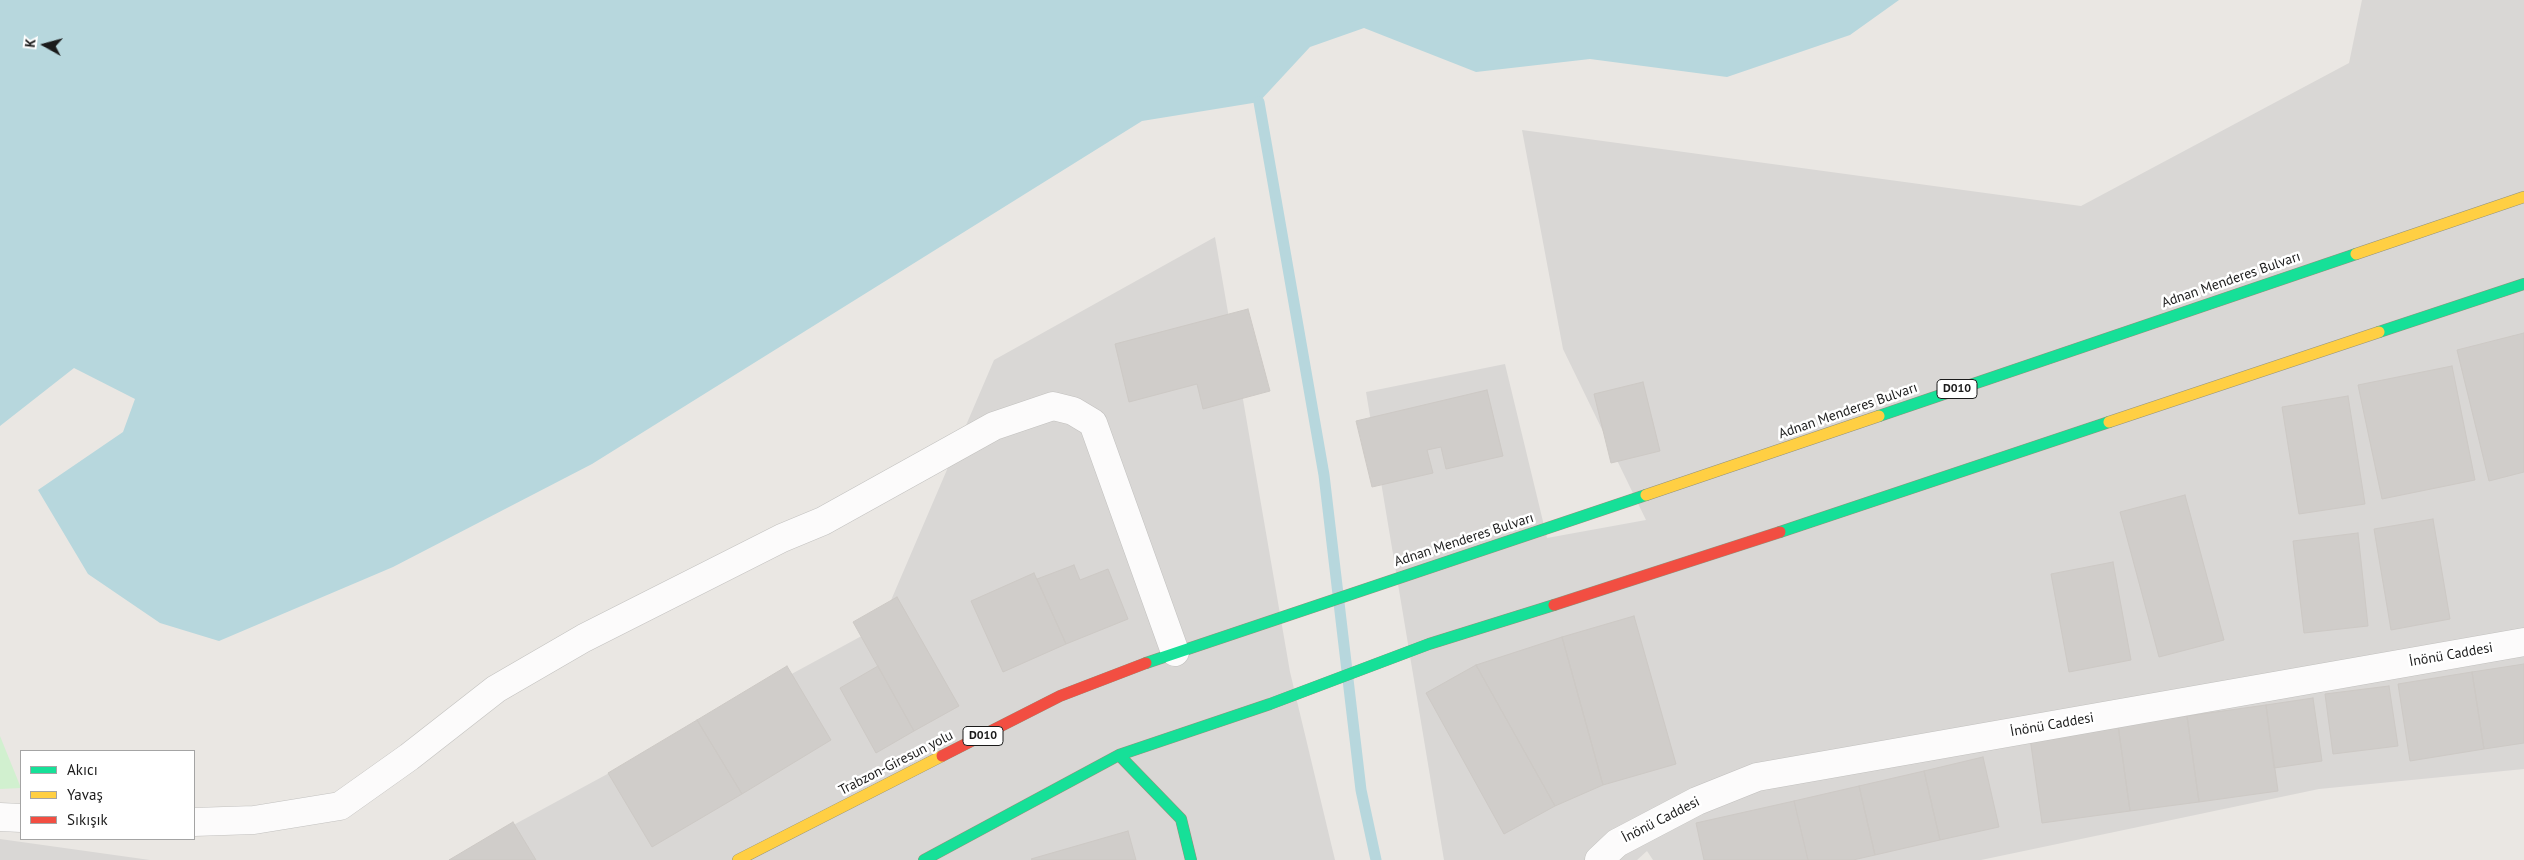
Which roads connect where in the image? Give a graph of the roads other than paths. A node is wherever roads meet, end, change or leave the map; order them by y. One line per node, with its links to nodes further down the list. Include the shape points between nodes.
1 (2524, 196): 3 (main road, Adnan Menderes Bulvarı / D010, via 1523,537)
2 (2524, 284): 6 (main road, via 1638,579 1429,644 1270,704)
3 (1237, 631): 5 (main road, Trabzon-Giresun yolu / D010)
4 (2524, 642): 13 (street, İnönü Caddesi, via 1757,777 1697,801 1617,843)
5 (1175, 652): 9 (street, via 1093,423 1073,411 1054,406 994,426 823,521 782,538 584,638 496,689 340,806 254,820); 10 (main road, Trabzon-Giresun yolu / D010, via 1060,696)
6 (1119, 755): 11 (main road); 12 (main road, via 1181,819)
7 (0, 817): 8 (street)
8 (20, 818)
9 (195, 822)
10 (738, 860)
11 (924, 860)
12 (1191, 860)
13 (1600, 860)

